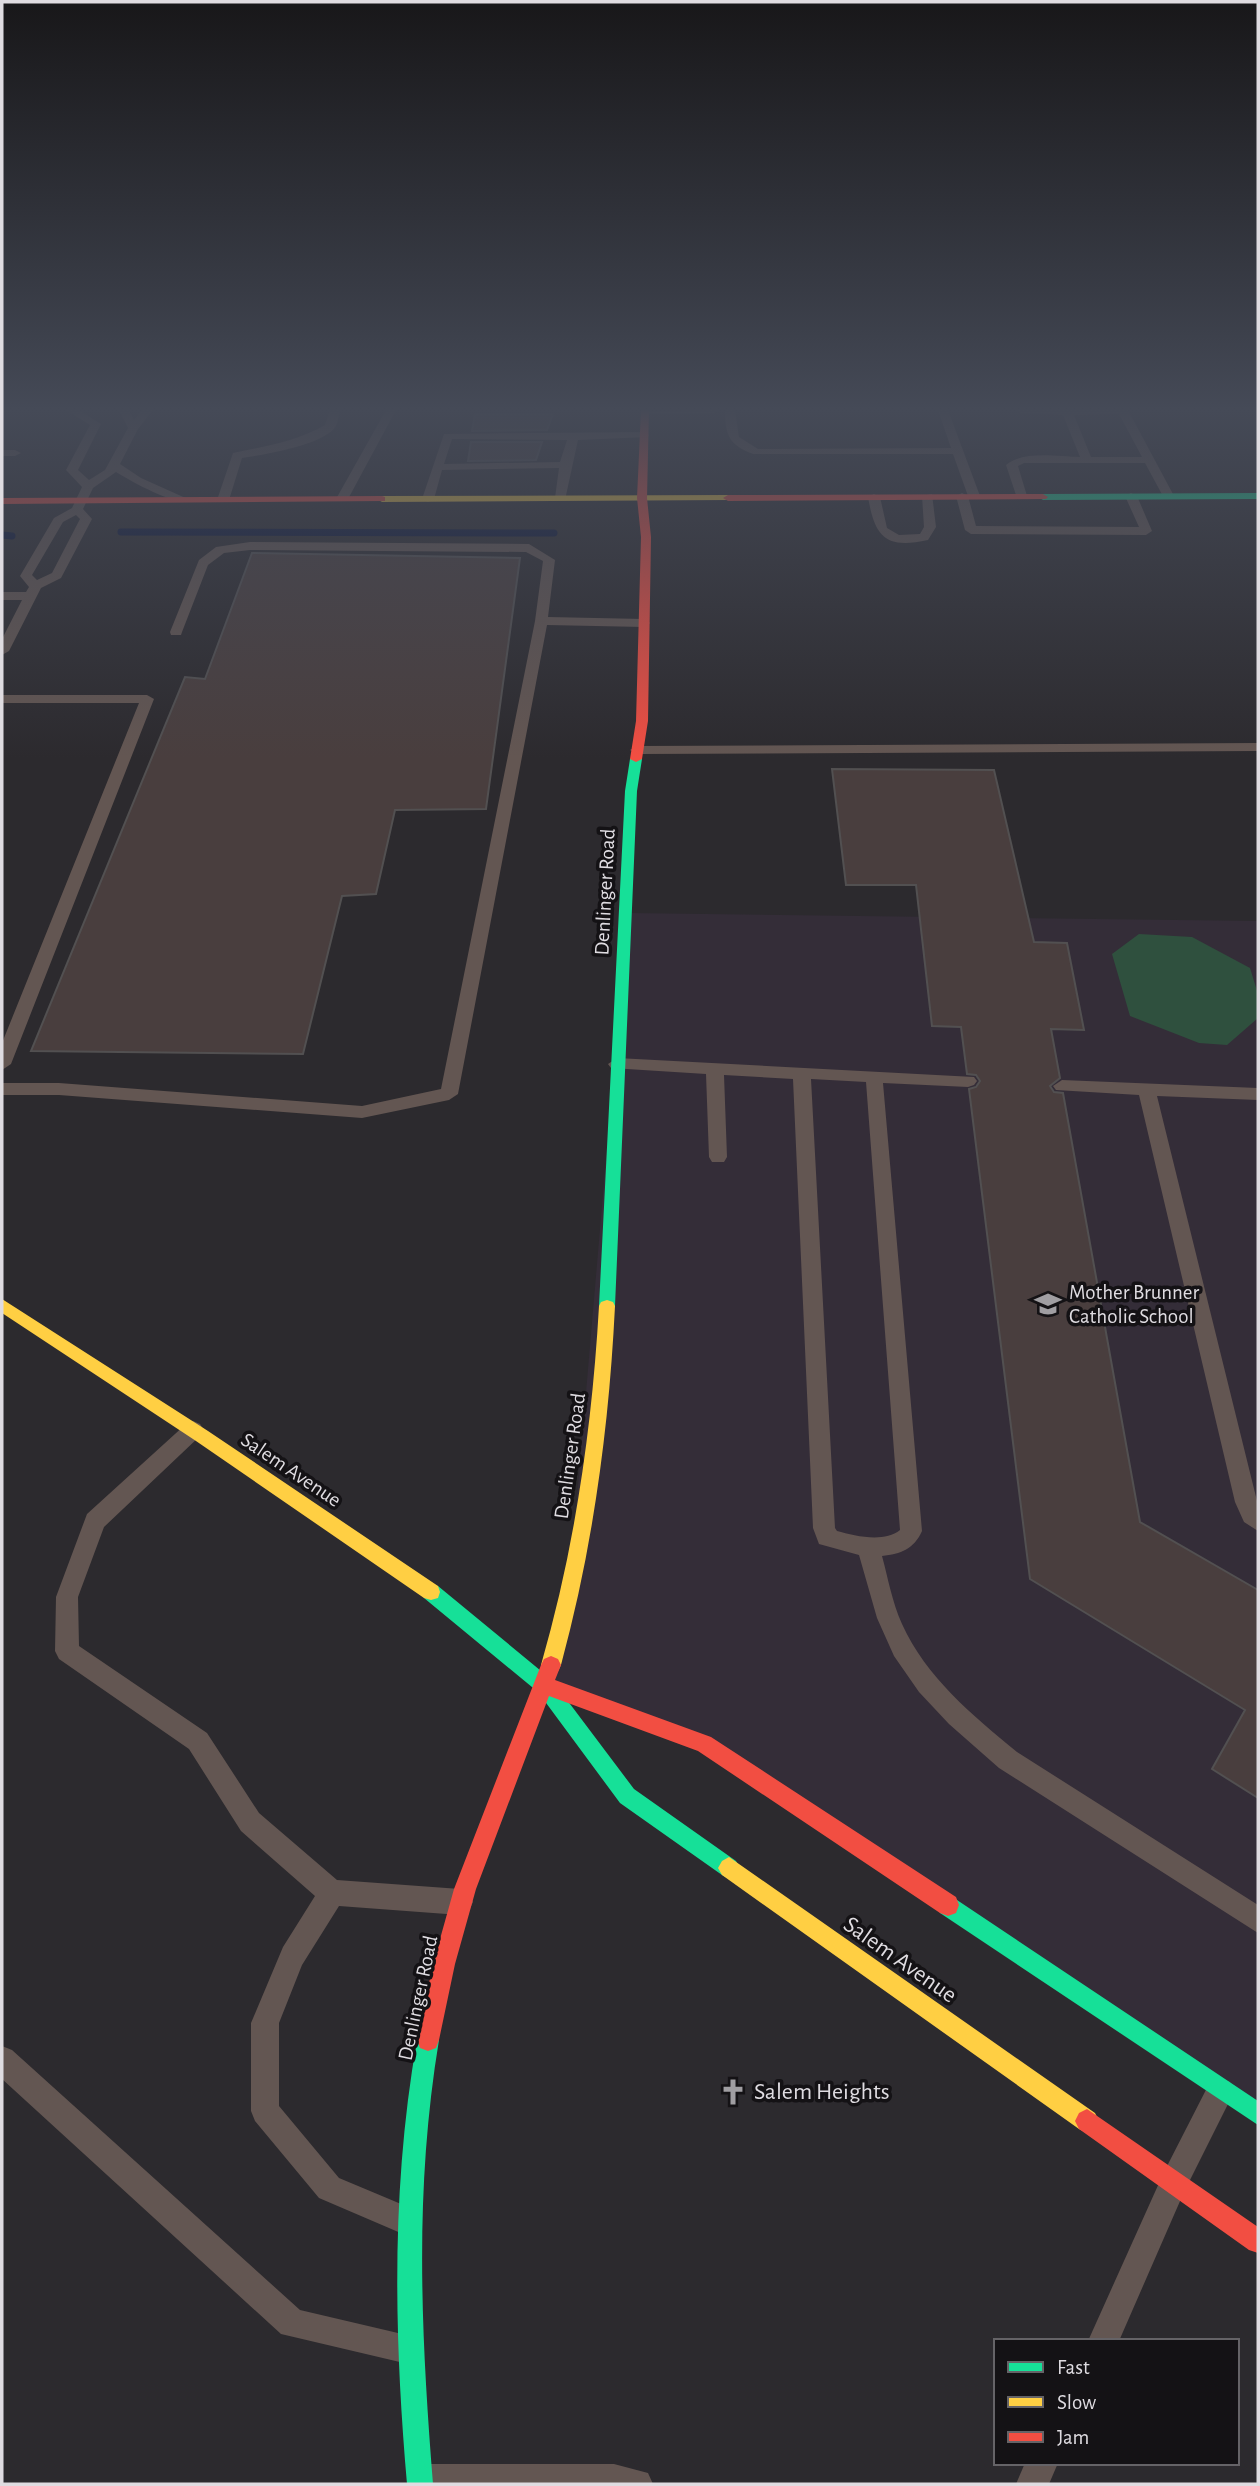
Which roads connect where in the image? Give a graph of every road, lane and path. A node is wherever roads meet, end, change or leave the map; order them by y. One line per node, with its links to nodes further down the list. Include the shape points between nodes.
1 (55, 526): 8 (lane, via 26,576)
2 (82, 526): 8 (lane, via 57,575)
3 (645, 526): 11 (main road, Denlinger Road)
4 (878, 526): 5 (lane, via 888,538 904,540 924,537)
5 (930, 526)
6 (971, 526): 7 (lane, via 971,530 1146,531)
7 (1144, 526)
8 (33, 591): 9 (lane); 13 (lane)
9 (2, 596)
10 (541, 621): 11 (lane); 12 (lane, via 549,560 529,548 250,546 220,550 203,563); 24 (lane, via 449,1094 362,1112 58,1089)
11 (644, 623): 16 (main road, Denlinger Road)
12 (176, 632)
13 (2, 651)
14 (2, 699): 18 (lane, via 148,699)
15 (1258, 747): 16 (lane)
16 (637, 750): 17 (main road, Denlinger Road)
17 (617, 1064): 19 (lane); 32 (main road, Denlinger Road, via 599,1408 568,1603)
18 (2, 1065)
19 (715, 1069): 20 (lane); 27 (lane)
20 (802, 1073): 21 (lane); 31 (lane, via 824,1528 837,1542)
21 (874, 1076): 22 (lane); 31 (lane, via 911,1531 902,1544)
22 (968, 1081)
23 (1062, 1086): 25 (lane)
24 (2, 1089)
25 (1147, 1091): 26 (lane); 30 (lane, via 1246,1502)
26 (1258, 1094)
27 (718, 1157)
28 (2, 1305): 29 (main road, Salem Avenue)
29 (192, 1430): 32 (main road, Salem Avenue, via 430,1591); 33 (lane, via 95,1521 67,1597 67,1651 198,1741 250,1822)
30 (1258, 1521)
31 (868, 1546): 35 (lane, via 892,1628 925,1684 972,1731 1008,1760)
32 (545, 1686): 34 (main road, Denlinger Road, via 489,1819); 37 (main road, Salem Avenue, via 704,1744); 39 (main road, Salem Avenue, via 627,1796)
33 (332, 1893): 34 (lane); 40 (lane, via 292,1956 265,2023 265,2111 329,2188)
34 (461, 1902): 40 (main road, Denlinger Road, via 433,2013 415,2121)
35 (1258, 1920)
36 (2, 2060): 43 (lane, via 292,2323)
37 (1222, 2089): 38 (main road, Salem Avenue); 39 (lane)
38 (1258, 2113)
39 (1174, 2182): 41 (main road, Salem Avenue); 42 (lane)
40 (409, 2221): 43 (main road, Denlinger Road)
41 (1258, 2241)
42 (1104, 2339)
43 (410, 2349): 45 (main road, Denlinger Road)
44 (1041, 2465): 47 (lane)
45 (420, 2482): 46 (lane, via 614,2480)
46 (637, 2484)
47 (1032, 2484)

